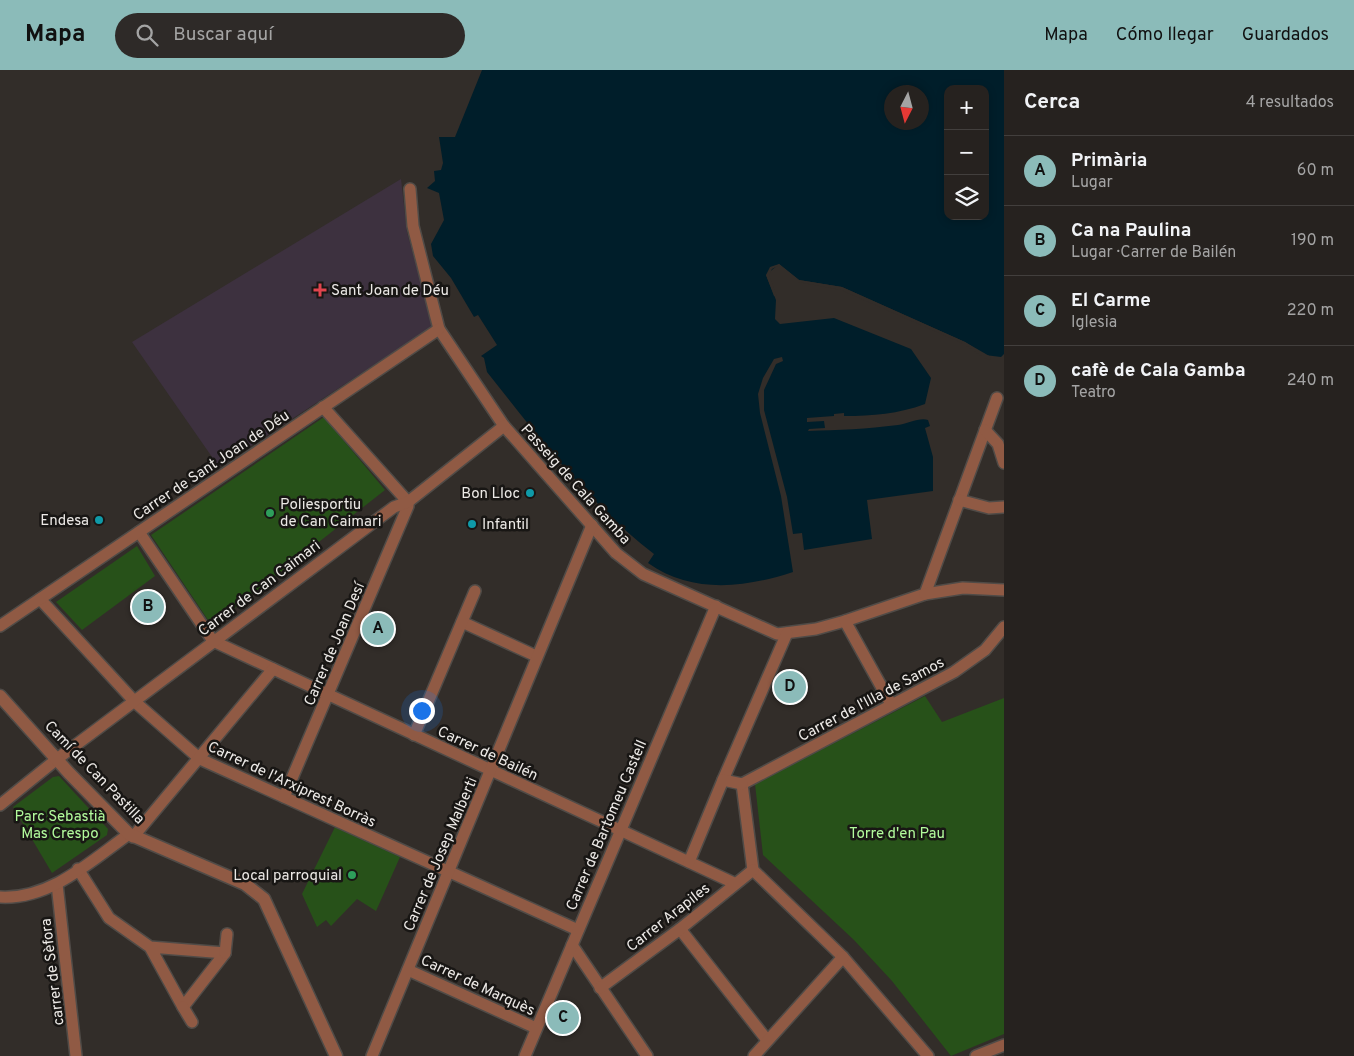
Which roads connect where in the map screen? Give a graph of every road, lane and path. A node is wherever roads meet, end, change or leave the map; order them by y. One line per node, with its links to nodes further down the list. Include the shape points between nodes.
1 (410, 189): 2 (street, Passeig de Cala Gamba, via 413,226)
2 (440, 329): 4 (street, Carrer de Sant Joan de Déu); 5 (street, Passeig de Cala Gamba)
3 (997, 398): 6 (street)
4 (323, 407): 9 (street); 12 (street, Carrer de Sant Joan de Déu)
5 (504, 426): 9 (street, Carrer de Can Caimari); 11 (street, Passeig de Cala Gamba)
6 (985, 430): 7 (street, via 998,444); 8 (street)
7 (1004, 463)
8 (958, 500): 10 (street, via 989,508); 15 (street)
9 (408, 502): 23 (street, Carrer de Can Caimari, via 394,507); 26 (street, Carrer de Joan Desí)
10 (1004, 507)
11 (592, 526): 17 (street, Passeig de Cala Gamba, via 616,553 644,574); 24 (street, Carrer de Josep Malberti)
12 (139, 532): 16 (street, Carrer de Sant Joan de Déu); 23 (street)
13 (1004, 590): 15 (street, Passeig de Cala Gamba, via 964,588)
14 (475, 591): 19 (street)
15 (925, 594): 18 (street, Passeig de Cala Gamba)
16 (40, 599): 20 (street, Carrer de Sant Joan de Déu); 28 (street, Carrer de l'Arxiprest Borràs)
17 (716, 606): 22 (street, Passeig de Cala Gamba, via 778,634); 38 (street, Carrer de Bartomeu Castell)
18 (845, 621): 22 (street, Passeig de Cala Gamba); 29 (street)
19 (462, 622): 24 (street); 30 (street)
20 (0, 626)
21 (1004, 627): 29 (street, Carrer de l'Illa de Samos, via 985,650 954,672)
22 (787, 633): 34 (street)
23 (212, 641): 25 (street, Carrer de Bailén); 28 (street, Carrer de Can Caimari)
24 (536, 656): 33 (street, Carrer de Josep Malberti)
25 (273, 669): 26 (street, Carrer de Bailén); 32 (street)
26 (328, 695): 30 (street, Carrer de Bailén); 36 (street, Carrer de Joan Desí)
27 (0, 696): 31 (street, Camí de Can Pastilla)
28 (135, 702): 31 (street, Carrer de Can Caimari); 32 (street, Carrer de l'Arxiprest Borràs)
29 (891, 704): 35 (street, Carrer de l'Illa de Samos)
30 (414, 735): 33 (street, Carrer de Bailén)
31 (57, 759): 37 (street, Carrer de Can Caimari); 39 (street, Camí de Can Pastilla)
32 (200, 759): 36 (street, Carrer de l'Arxiprest Borràs); 39 (street)
33 (491, 770): 38 (street, Carrer de Bailén); 43 (street, Carrer de Josep Malberti)
34 (723, 780): 35 (street); 40 (street)
35 (742, 784): 42 (street)
36 (284, 797): 43 (street, Carrer de l'Arxiprest Borràs)
37 (0, 805)
38 (620, 830): 40 (street, Carrer de Bailén); 48 (street, Carrer de Bartomeu Castell)
39 (131, 835): 41 (street); 62 (street, Camí de Can Pastilla, via 246,884 264,899)
40 (689, 862): 44 (street, Carrer de Bailén)
41 (78, 869): 45 (street); 51 (street, via 109,918)
42 (753, 870): 44 (street, Carrer Arapiles); 53 (street)
43 (449, 872): 48 (street, Carrer de l'Arxiprest Borràs); 54 (street, Carrer de Josep Malberti)
44 (734, 883): 47 (street, Carrer Arapiles)
45 (57, 884): 46 (street, via 26,896); 61 (street, carrer de Sèfora)
46 (0, 897)
47 (680, 929): 55 (street, Carrer Arapiles); 59 (street)
48 (578, 930): 50 (street, Carrer de Bartomeu Castell)
49 (227, 934): 52 (street)
50 (572, 945): 55 (street); 58 (street, Carrer de Bartomeu Castell)
51 (150, 947): 52 (street); 56 (street)
52 (225, 953): 56 (street)
53 (843, 957): 59 (street); 67 (street)
54 (408, 970): 58 (street, Carrer de Marquès); 63 (street, Carrer de Josep Malberti)
55 (600, 988): 65 (street)
56 (183, 1006): 57 (street)
57 (192, 1022)
58 (536, 1028): 64 (street, Carrer de Bartomeu Castell)
59 (767, 1040): 66 (street)
60 (1004, 1045): 68 (street)
61 (76, 1056)
62 (336, 1056)
63 (372, 1056)
64 (525, 1056)
65 (647, 1056)
66 (754, 1056)
67 (928, 1056)
68 (976, 1056)

